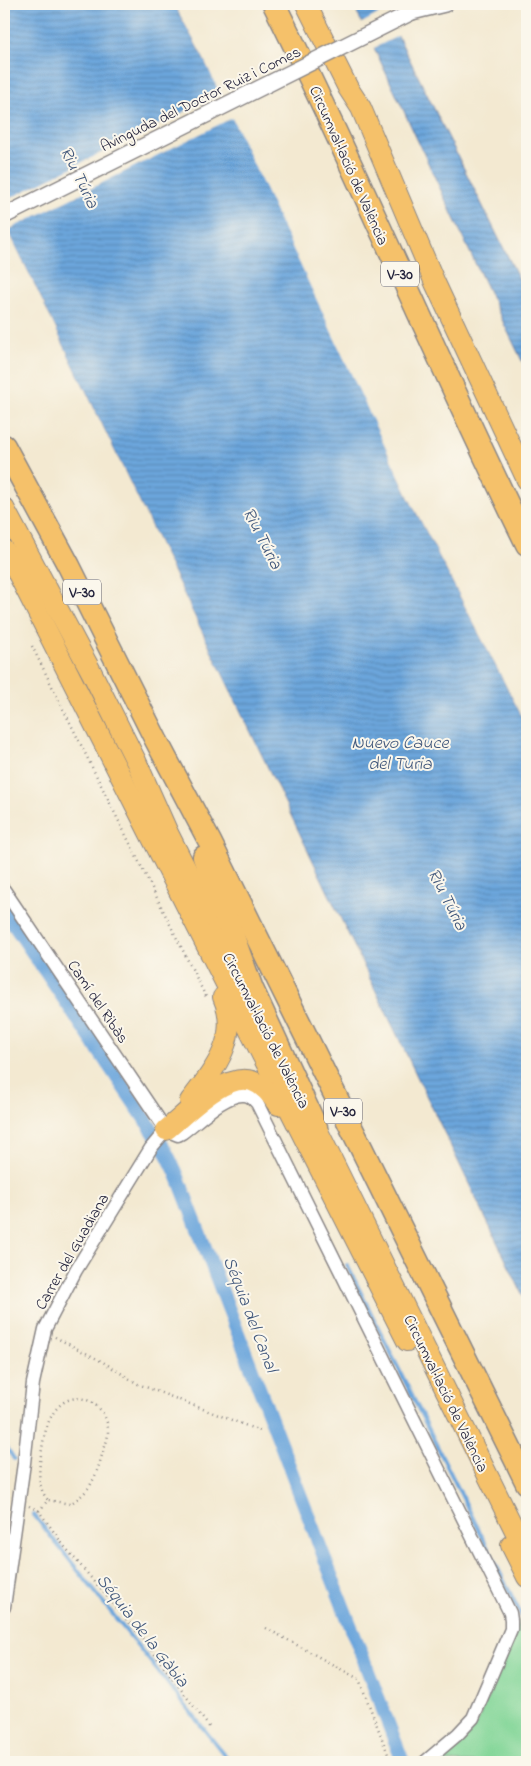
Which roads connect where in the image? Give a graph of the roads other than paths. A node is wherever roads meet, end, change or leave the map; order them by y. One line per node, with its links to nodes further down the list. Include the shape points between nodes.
1 (274, 4): 11 (highway, Circumval·lació de València / V-30)
2 (306, 4): 6 (highway, Circumval·lació de València / V-30)
3 (318, 4): 6 (highway, via 358,84)
4 (445, 4): 5 (street, Avinguda del Doctor Ruiz i Comes)
5 (416, 8): 7 (street, Avinguda del Doctor Ruiz i Comes, bridge)
6 (361, 108): 9 (highway, Circumval·lació de València / V-30, via 435,283)
7 (4, 216)
8 (4, 446): 13 (highway, Circumval·lació de València / V-30, via 69,566)
9 (527, 480)
10 (4, 508): 16 (highway, Circumval·lació de València / V-30, via 92,673)
11 (527, 544)
12 (4, 550): 14 (highway)
13 (156, 740): 16 (highway, via 252,988); 19 (highway, Circumval·lació de València / V-30, via 210,842)
14 (170, 876): 17 (highway, via 227,1006 230,1024 222,1055); 18 (highway)
15 (4, 890): 17 (street, Camí del Ribàs)
16 (316, 1128): 20 (highway, Circumval·lació de València / V-30)
17 (166, 1130): 18 (highway, via 219,1087 240,1080 264,1087 279,1107); 22 (street, Carrer del Guadiana, via 151,1148 76,1270 45,1332 33,1383); 23 (street, via 182,1134 230,1097 245,1094 257,1103 512,1620 473,1718)
18 (392, 1313): 21 (highway)
19 (527, 1483)
20 (527, 1555)
21 (527, 1577)
22 (4, 1607)
23 (425, 1762)

